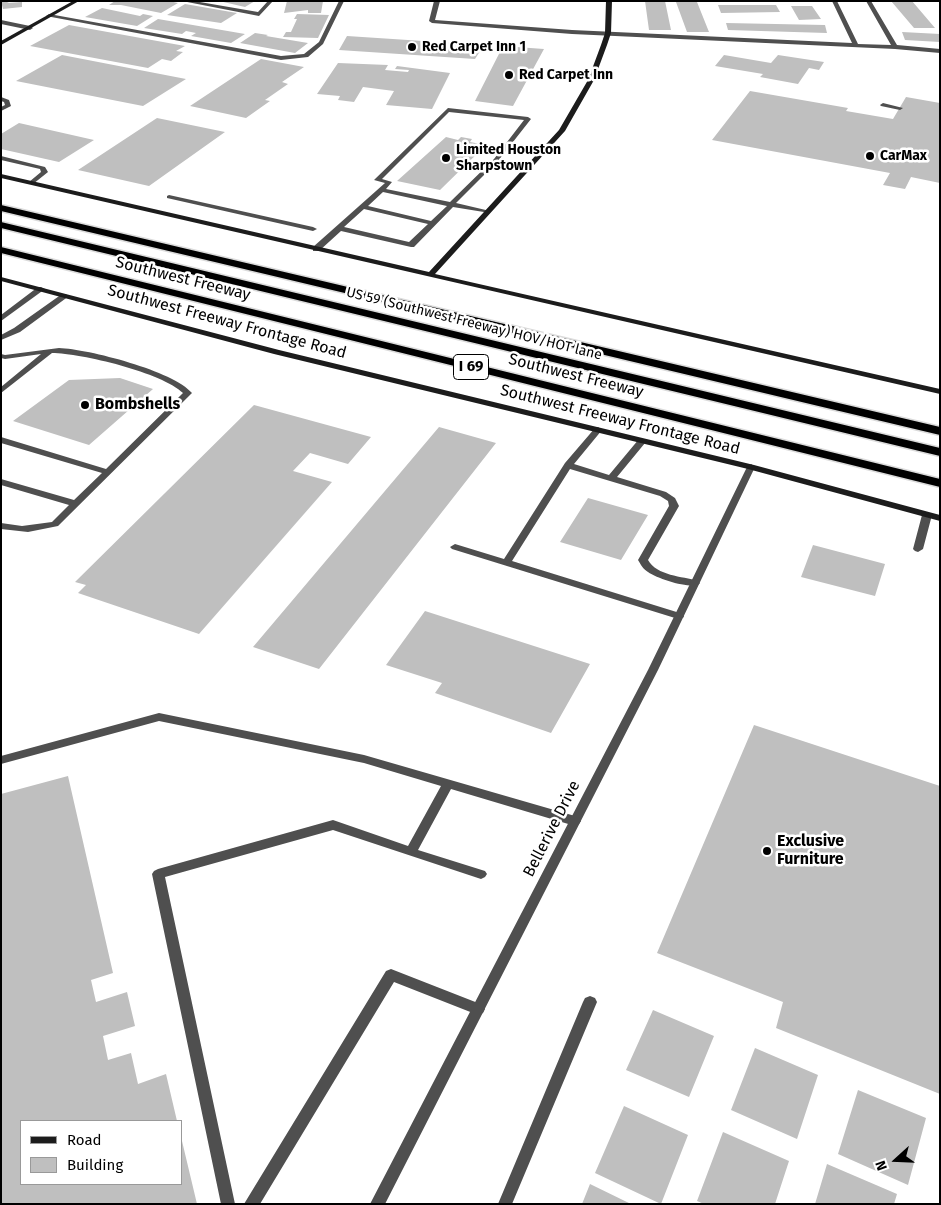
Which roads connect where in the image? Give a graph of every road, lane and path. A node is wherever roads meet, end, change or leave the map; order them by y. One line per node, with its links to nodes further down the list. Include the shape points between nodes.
1 (77, 1): 9 (main road)
2 (184, 1): 3 (street, via 259,14)
3 (271, 1)
4 (342, 1): 9 (street, via 321,42 306,56 281,58)
5 (437, 1): 12 (street, via 432,21)
6 (610, 1): 12 (main road)
7 (834, 1): 14 (street)
8 (868, 1): 15 (street)
9 (49, 16): 11 (main road)
10 (1, 22): 11 (street)
11 (30, 28): 13 (main road)
12 (608, 33): 14 (street); 29 (main road, via 591,80 562,130)
13 (1, 43)
14 (856, 45): 15 (street)
15 (895, 47): 16 (street)
16 (940, 51)
17 (1, 99): 20 (street, via 7,101 8,106)
18 (882, 105): 19 (street)
19 (900, 108)
20 (1, 109)
21 (1, 158): 23 (street, via 43,168 45,172)
22 (1, 176): 23 (main road)
23 (31, 183): 34 (main road)
24 (382, 190): 26 (street); 26 (street, via 389,182 378,180 448,110 528,119 496,160); 27 (street)
25 (169, 196): 33 (street)
26 (452, 204): 29 (street); 30 (street)
27 (362, 207): 30 (street); 32 (street)
28 (1, 208): 47 (highway, Southwest Freeway)
29 (488, 212): 36 (main road)
30 (432, 224): 32 (street, via 411,245)
31 (1, 225): 50 (highway, US 59 (Southwest Freeway) HOV/HOT lane)
32 (339, 228): 34 (street)
33 (314, 229)
34 (316, 249): 36 (main road)
35 (1, 250): 56 (highway, Southwest Freeway / I 69)
36 (430, 275): 45 (main road)
37 (1, 279): 38 (main road, Southwest Freeway Frontage Road)
38 (41, 289): 39 (main road, Southwest Freeway Frontage Road); 40 (street)
39 (65, 296): 41 (street); 46 (main road, Southwest Freeway Frontage Road, via 277,352)
40 (1, 319)
41 (1, 338)
42 (50, 351): 43 (street); 44 (street); 53 (street, via 68,352 157,374 186,388 188,393)
43 (3, 358)
44 (1, 391)
45 (940, 392)
46 (598, 430): 49 (main road, Southwest Freeway Frontage Road); 51 (street)
47 (940, 431)
48 (1, 440): 53 (street)
49 (642, 441): 52 (main road, Southwest Freeway Frontage Road); 54 (street)
50 (940, 452)
51 (568, 465): 54 (street); 63 (street)
52 (751, 467): 58 (main road, Southwest Freeway Frontage Road); 64 (street, Bellerive Drive)
53 (108, 472): 57 (street)
54 (611, 478): 64 (street, via 663,494 672,500 674,506 644,560 645,566 652,572)
55 (1, 482): 57 (street)
56 (940, 483)
57 (76, 504): 60 (street, via 55,524 22,530)
58 (927, 515): 59 (main road, Southwest Freeway Frontage Road); 62 (street)
59 (940, 518)
60 (1, 526)
61 (455, 547): 63 (street)
62 (918, 549)
63 (506, 564): 65 (street)
64 (695, 583): 65 (street, Bellerive Drive)
65 (679, 616): 68 (street, Bellerive Drive)
66 (1, 760): 67 (street, via 159,717 364,759)
67 (448, 784): 68 (street); 69 (street)
68 (575, 821): 72 (street, Bellerive Drive)
69 (411, 852): 70 (street); 73 (street, via 333,825 158,874)
70 (481, 874)
71 (590, 1002): 76 (street)
72 (478, 1009): 74 (street, via 390,975); 75 (street, Bellerive Drive)
73 (228, 1204)
74 (251, 1204)
75 (377, 1204)
76 (505, 1204)

